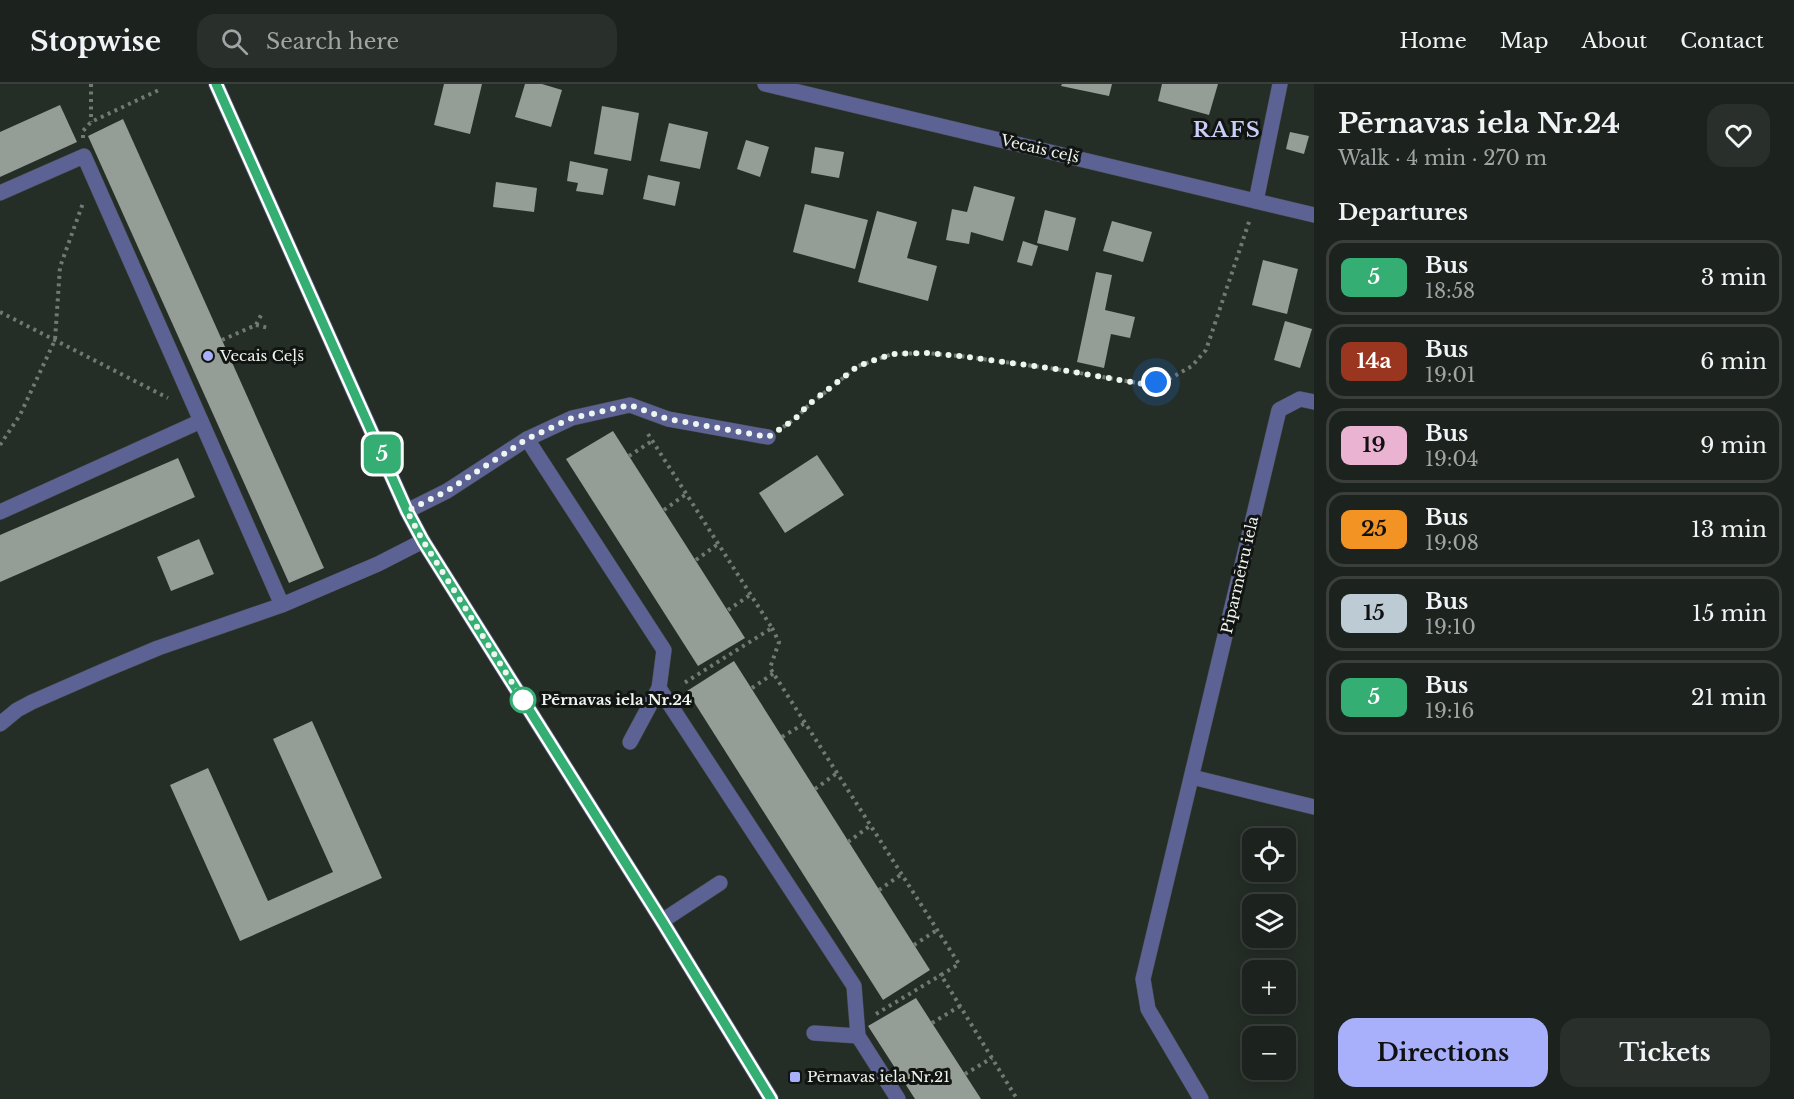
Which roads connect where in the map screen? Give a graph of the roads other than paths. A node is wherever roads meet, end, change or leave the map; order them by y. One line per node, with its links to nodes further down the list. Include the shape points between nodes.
1 (216, 84): 11 (street)
2 (765, 84): 5 (street, Vecais ceļš)
3 (1280, 84): 5 (street)
4 (0, 193): 8 (street, via 84,156)
5 (1256, 201): 6 (street, Vecais ceļš)
6 (1314, 215)
7 (1314, 402): 18 (street, Piparmētru iela, via 1300,399 1279,410)
8 (199, 417): 12 (street); 14 (street)
9 (768, 437): 10 (street, via 668,419 630,405 572,418)
10 (527, 439): 11 (street, via 447,491); 15 (street, via 664,650)
11 (407, 511): 13 (street)
12 (0, 512)
13 (423, 541): 14 (street); 21 (street)
14 (282, 605): 16 (street, via 158,648 32,702)
15 (661, 692): 17 (street); 22 (street, via 854,986)
16 (0, 724)
17 (630, 742)
18 (1192, 777): 19 (street); 26 (street, Piparmētru iela, via 1143,979 1148,1009)
19 (1314, 807)
20 (720, 883): 21 (street)
21 (662, 921): 24 (street)
22 (858, 1030): 23 (street); 25 (street)
23 (814, 1034)
24 (771, 1099)
25 (898, 1099)
26 (1201, 1099)

